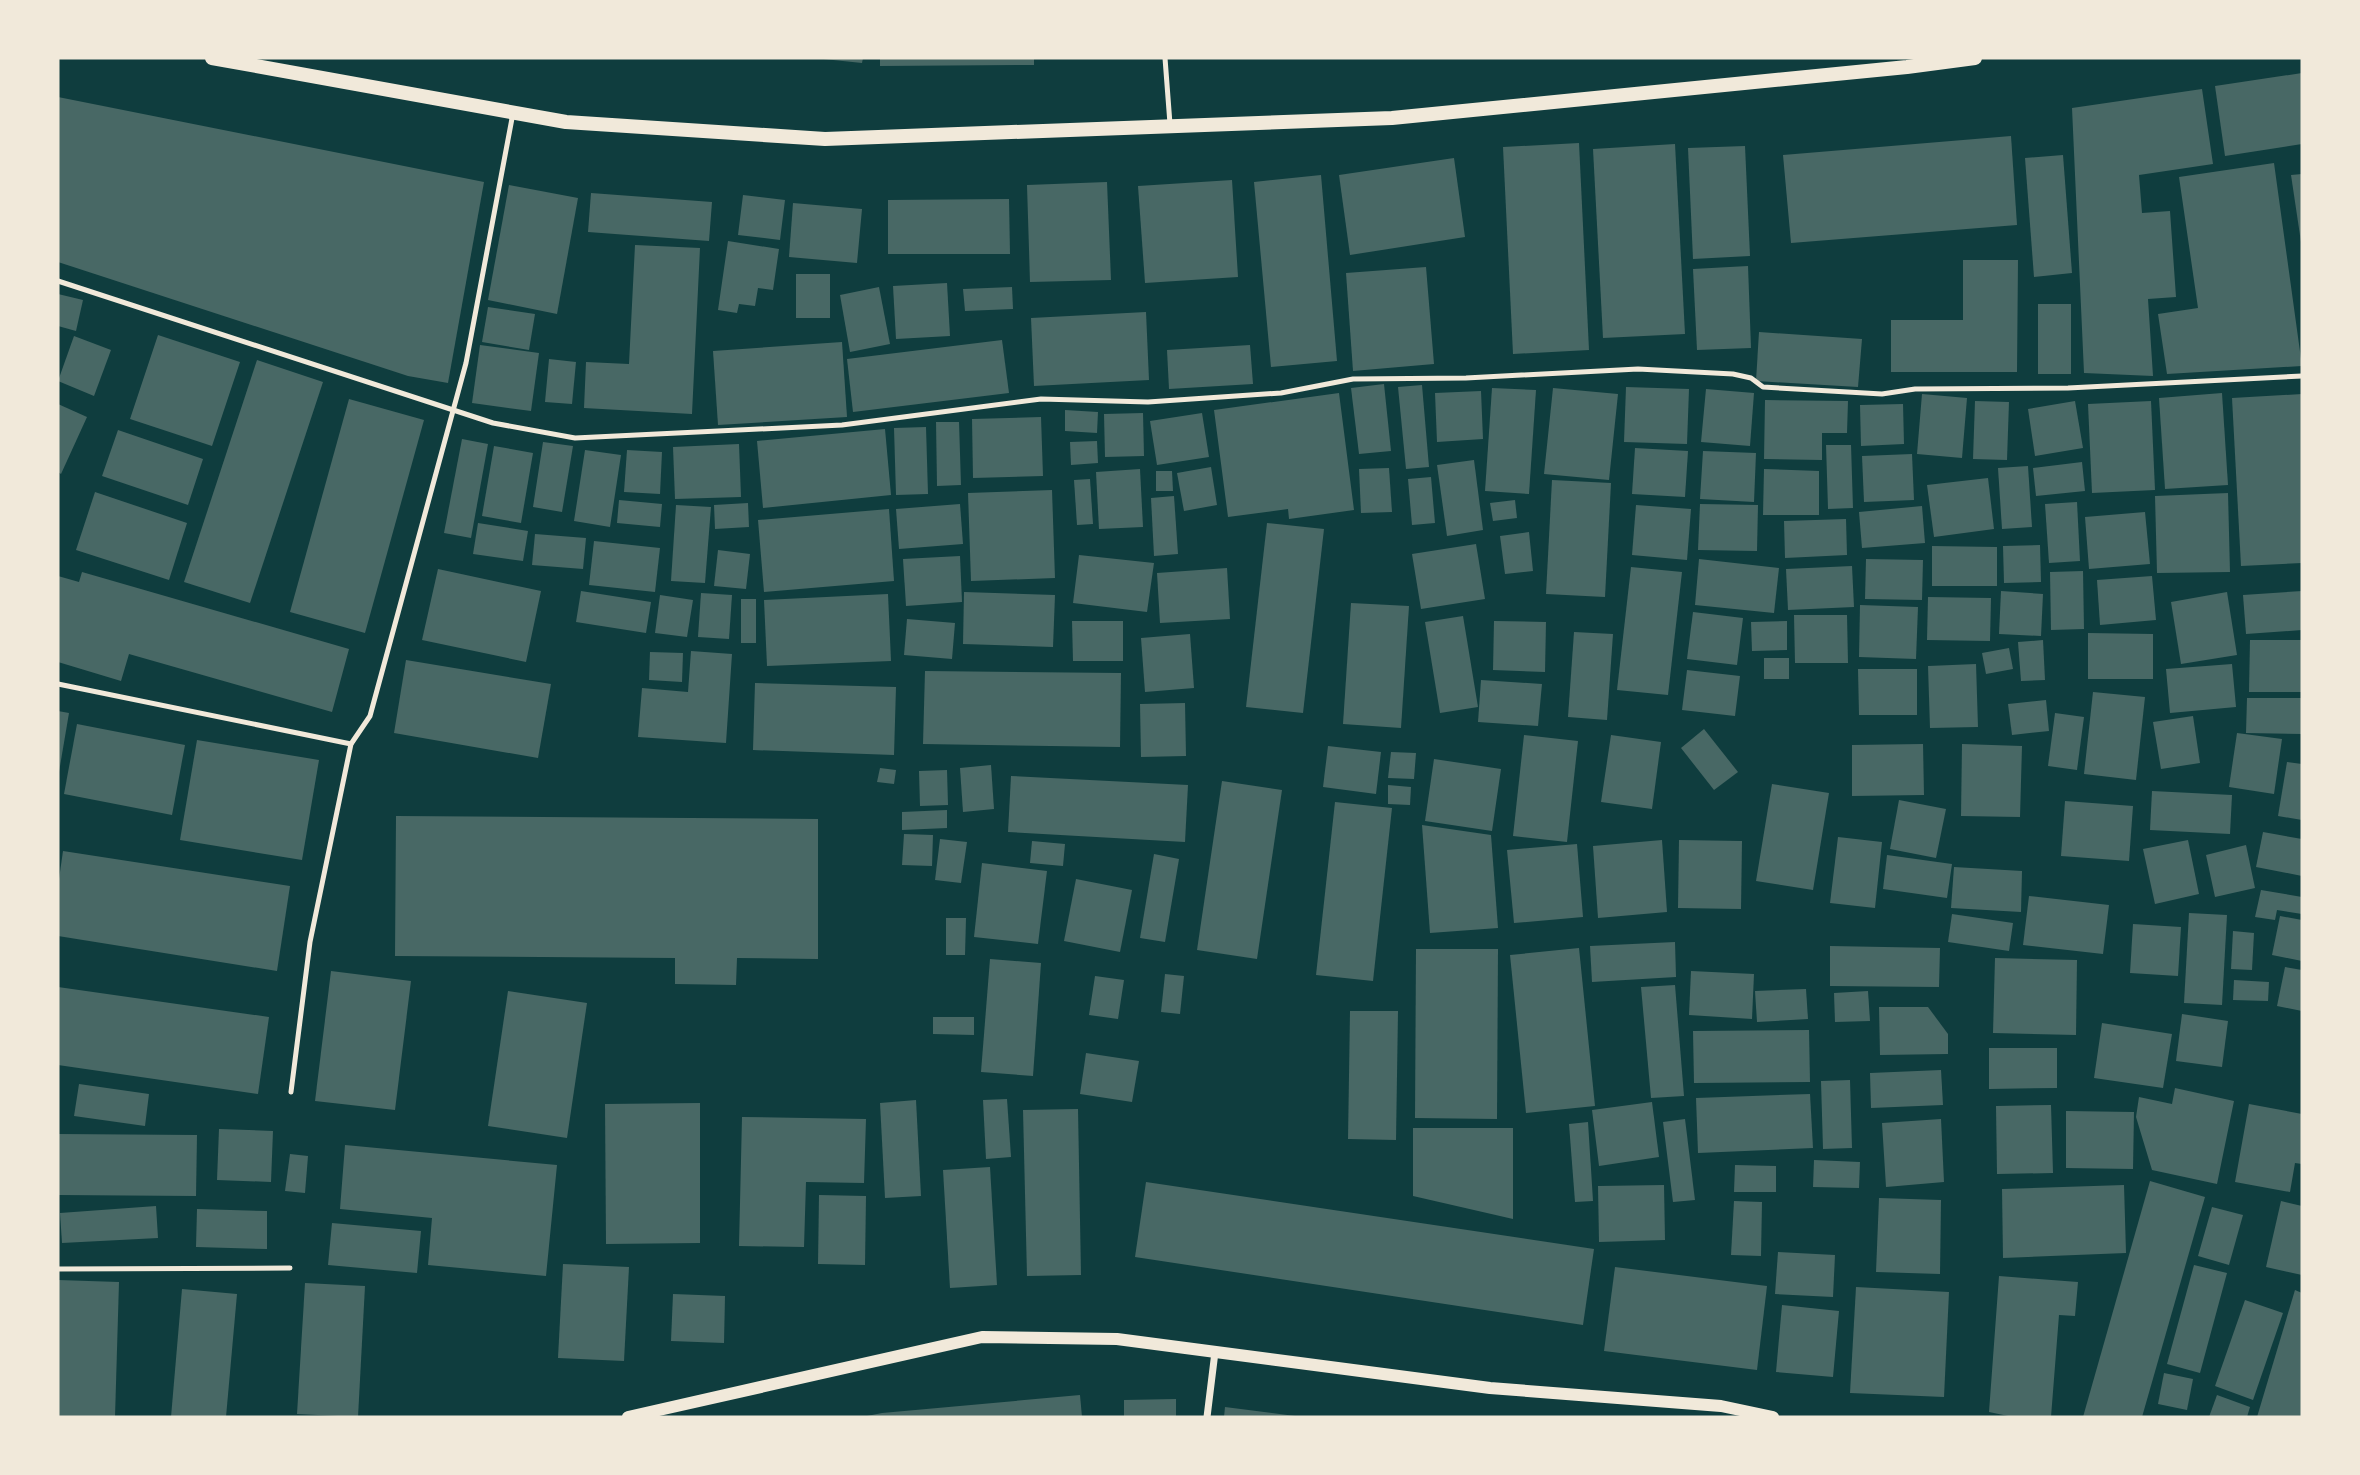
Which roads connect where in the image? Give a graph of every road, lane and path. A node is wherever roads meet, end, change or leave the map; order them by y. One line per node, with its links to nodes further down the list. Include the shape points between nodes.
1 (212, 58): 5 (main road)
2 (1165, 58): 6 (lane)
3 (1975, 58): 4 (main road)
4 (1908, 62): 6 (main road, via 1392,118)
5 (513, 113): 6 (main road, via 566,122 825,139); 9 (lane)
6 (1171, 126)
7 (58, 281): 9 (lane)
8 (2302, 376): 9 (lane, via 2068,388 1915,389 1882,394 1763,387 1733,374 1638,369 1353,379 1281,393 1148,402 1041,399 842,425 575,438 493,424)
9 (455, 411): 11 (lane, via 370,716)
10 (58, 684): 11 (lane)
11 (351, 744): 12 (lane, via 310,942)
12 (291, 1092)
13 (290, 1268): 14 (lane)
14 (58, 1269)
15 (1215, 1352): 16 (street, via 1118,1339 982,1337); 17 (street); 18 (street, via 1490,1388 1721,1406)
16 (628, 1417)
17 (1207, 1417)
18 (1773, 1417)

